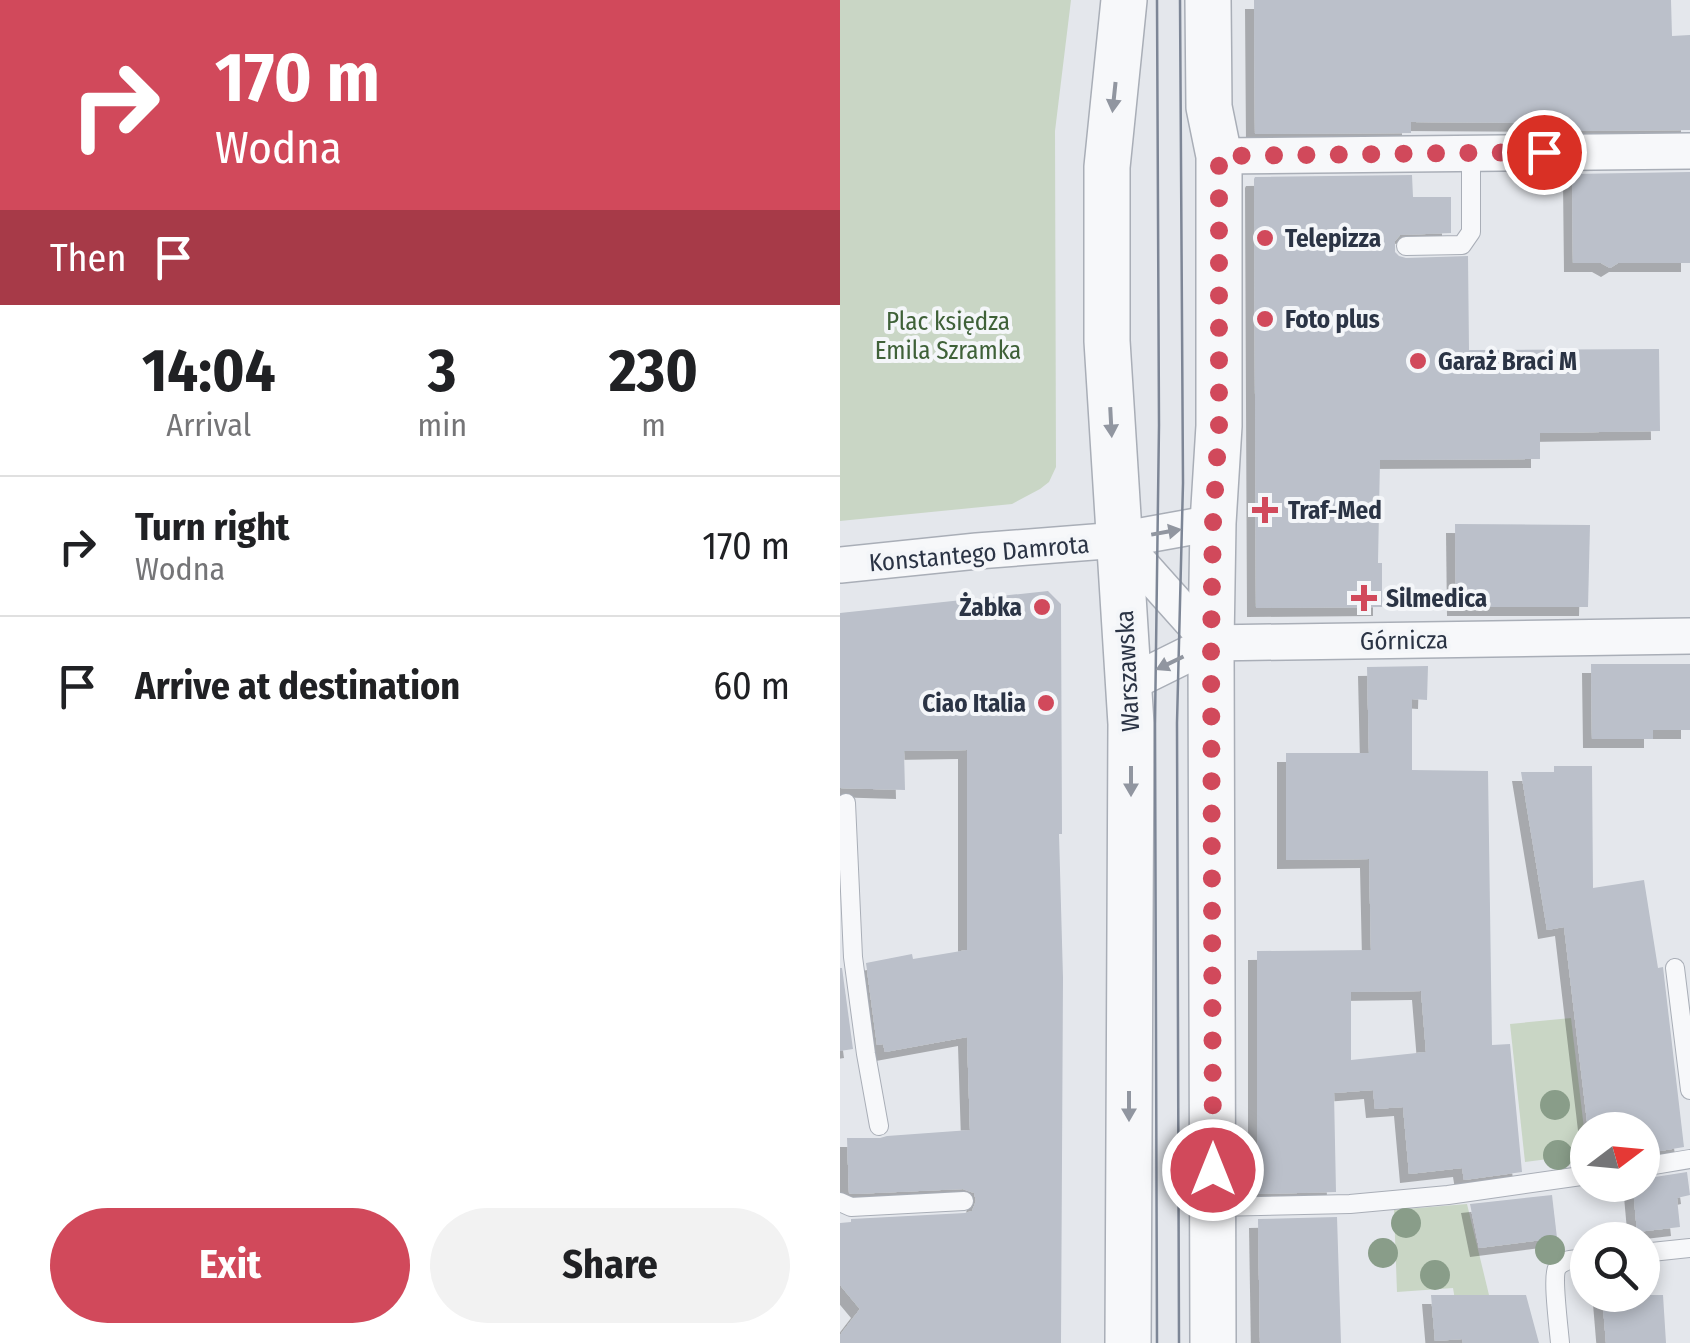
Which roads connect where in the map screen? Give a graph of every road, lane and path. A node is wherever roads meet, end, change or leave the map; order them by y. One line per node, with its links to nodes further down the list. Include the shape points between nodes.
1 (1124, 0): 8 (street, Warszawska, one-way to 8, via 1107,167)
2 (1208, 0): 5 (street, via 1208,107)
3 (1690, 151): 4 (street)
4 (1471, 153): 5 (street); 6 (lane, via 1471,232 1462,245)
5 (1219, 156): 7 (street)
6 (1406, 246)
7 (1213, 523): 8 (street, Konstantego Damrota, one-way to 7); 11 (street)
8 (1119, 540): 9 (street, Konstantego Damrota); 11 (street, Konstantego Damrota); 12 (street, Warszawska)
9 (840, 565)
10 (1690, 636): 11 (street, Górnicza)
11 (1211, 643): 12 (street, Górnicza, one-way to 12); 23 (street)
12 (1128, 684): 27 (street, Warszawska, one-way to 27)
13 (846, 803): 14 (lane)
14 (846, 958): 17 (lane)
15 (1675, 968): 16 (lane)
16 (1690, 1090)
17 (879, 1126)
18 (1690, 1160): 19 (lane)
19 (1660, 1164)
20 (1570, 1178): 23 (lane, via 1350,1204)
21 (964, 1201): 22 (lane, via 851,1207)
22 (840, 1202)
23 (1214, 1207): 28 (street)
24 (1690, 1248): 25 (lane)
25 (1660, 1250)
26 (1570, 1260): 29 (lane, via 1557,1268 1555,1279)
27 (1128, 1343)
28 (1214, 1343)
29 (1560, 1343)

